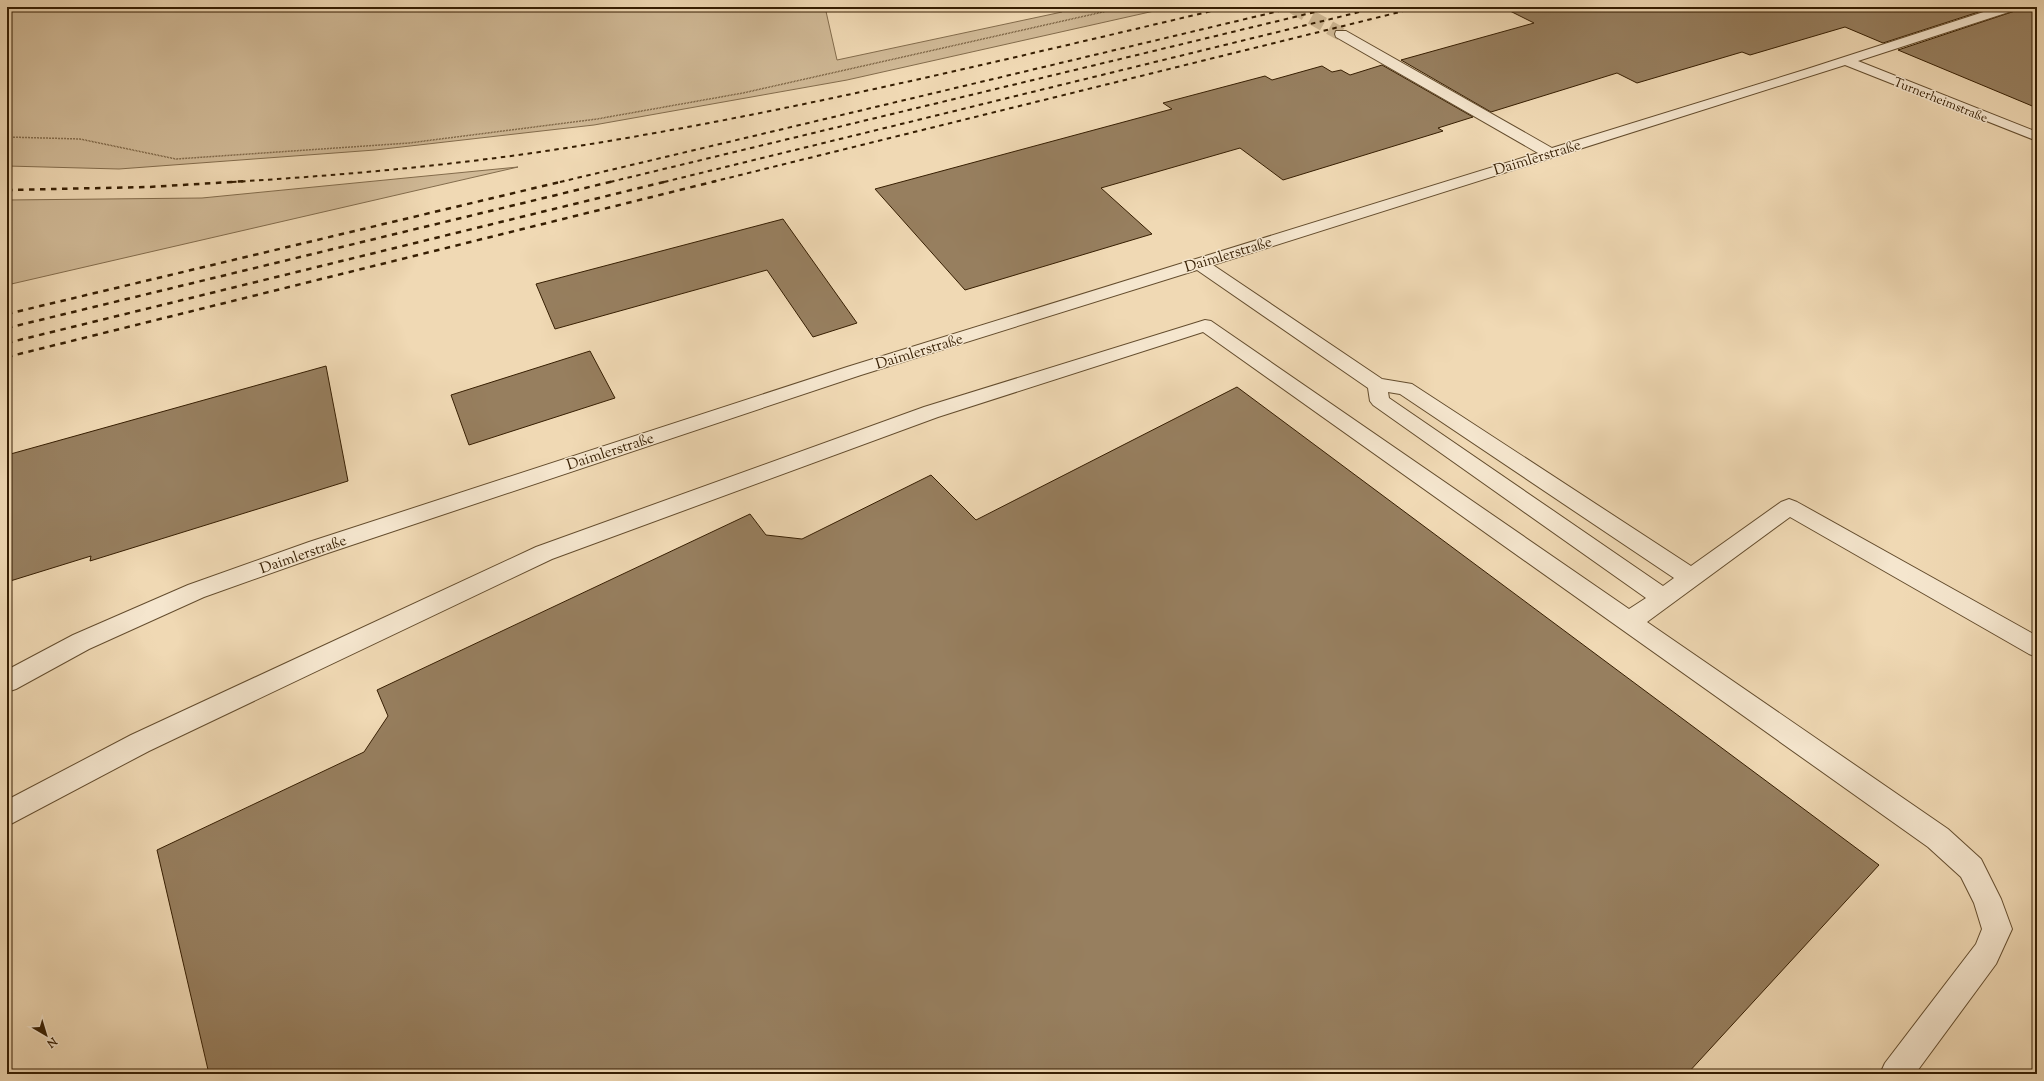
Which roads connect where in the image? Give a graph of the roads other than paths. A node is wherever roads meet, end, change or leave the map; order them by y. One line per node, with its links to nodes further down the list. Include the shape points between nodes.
1 (2012, 7): 3 (street, Daimlerstraße)
2 (1341, 34): 5 (street)
3 (1846, 61): 4 (street, Turnerheimstraße); 5 (street, Daimlerstraße)
4 (2037, 137)
5 (1550, 153): 6 (street, Daimlerstraße)
6 (1199, 263): 7 (street); 12 (street, Daimlerstraße, via 854,371 317,548 196,591 81,642)
7 (1377, 385): 8 (street, via 1405,388); 9 (street, via 1380,401)
8 (1690, 577): 9 (street); 11 (street, via 1789,506)
9 (1662, 597): 10 (street)
10 (1629, 622): 13 (street, via 1204,325 931,412 544,553 140,743); 14 (street, via 1938,838 1971,868 1987,899 1996,929 1986,954)
11 (2037, 647)
12 (7, 682)
13 (7, 814)
14 (1896, 1074)

